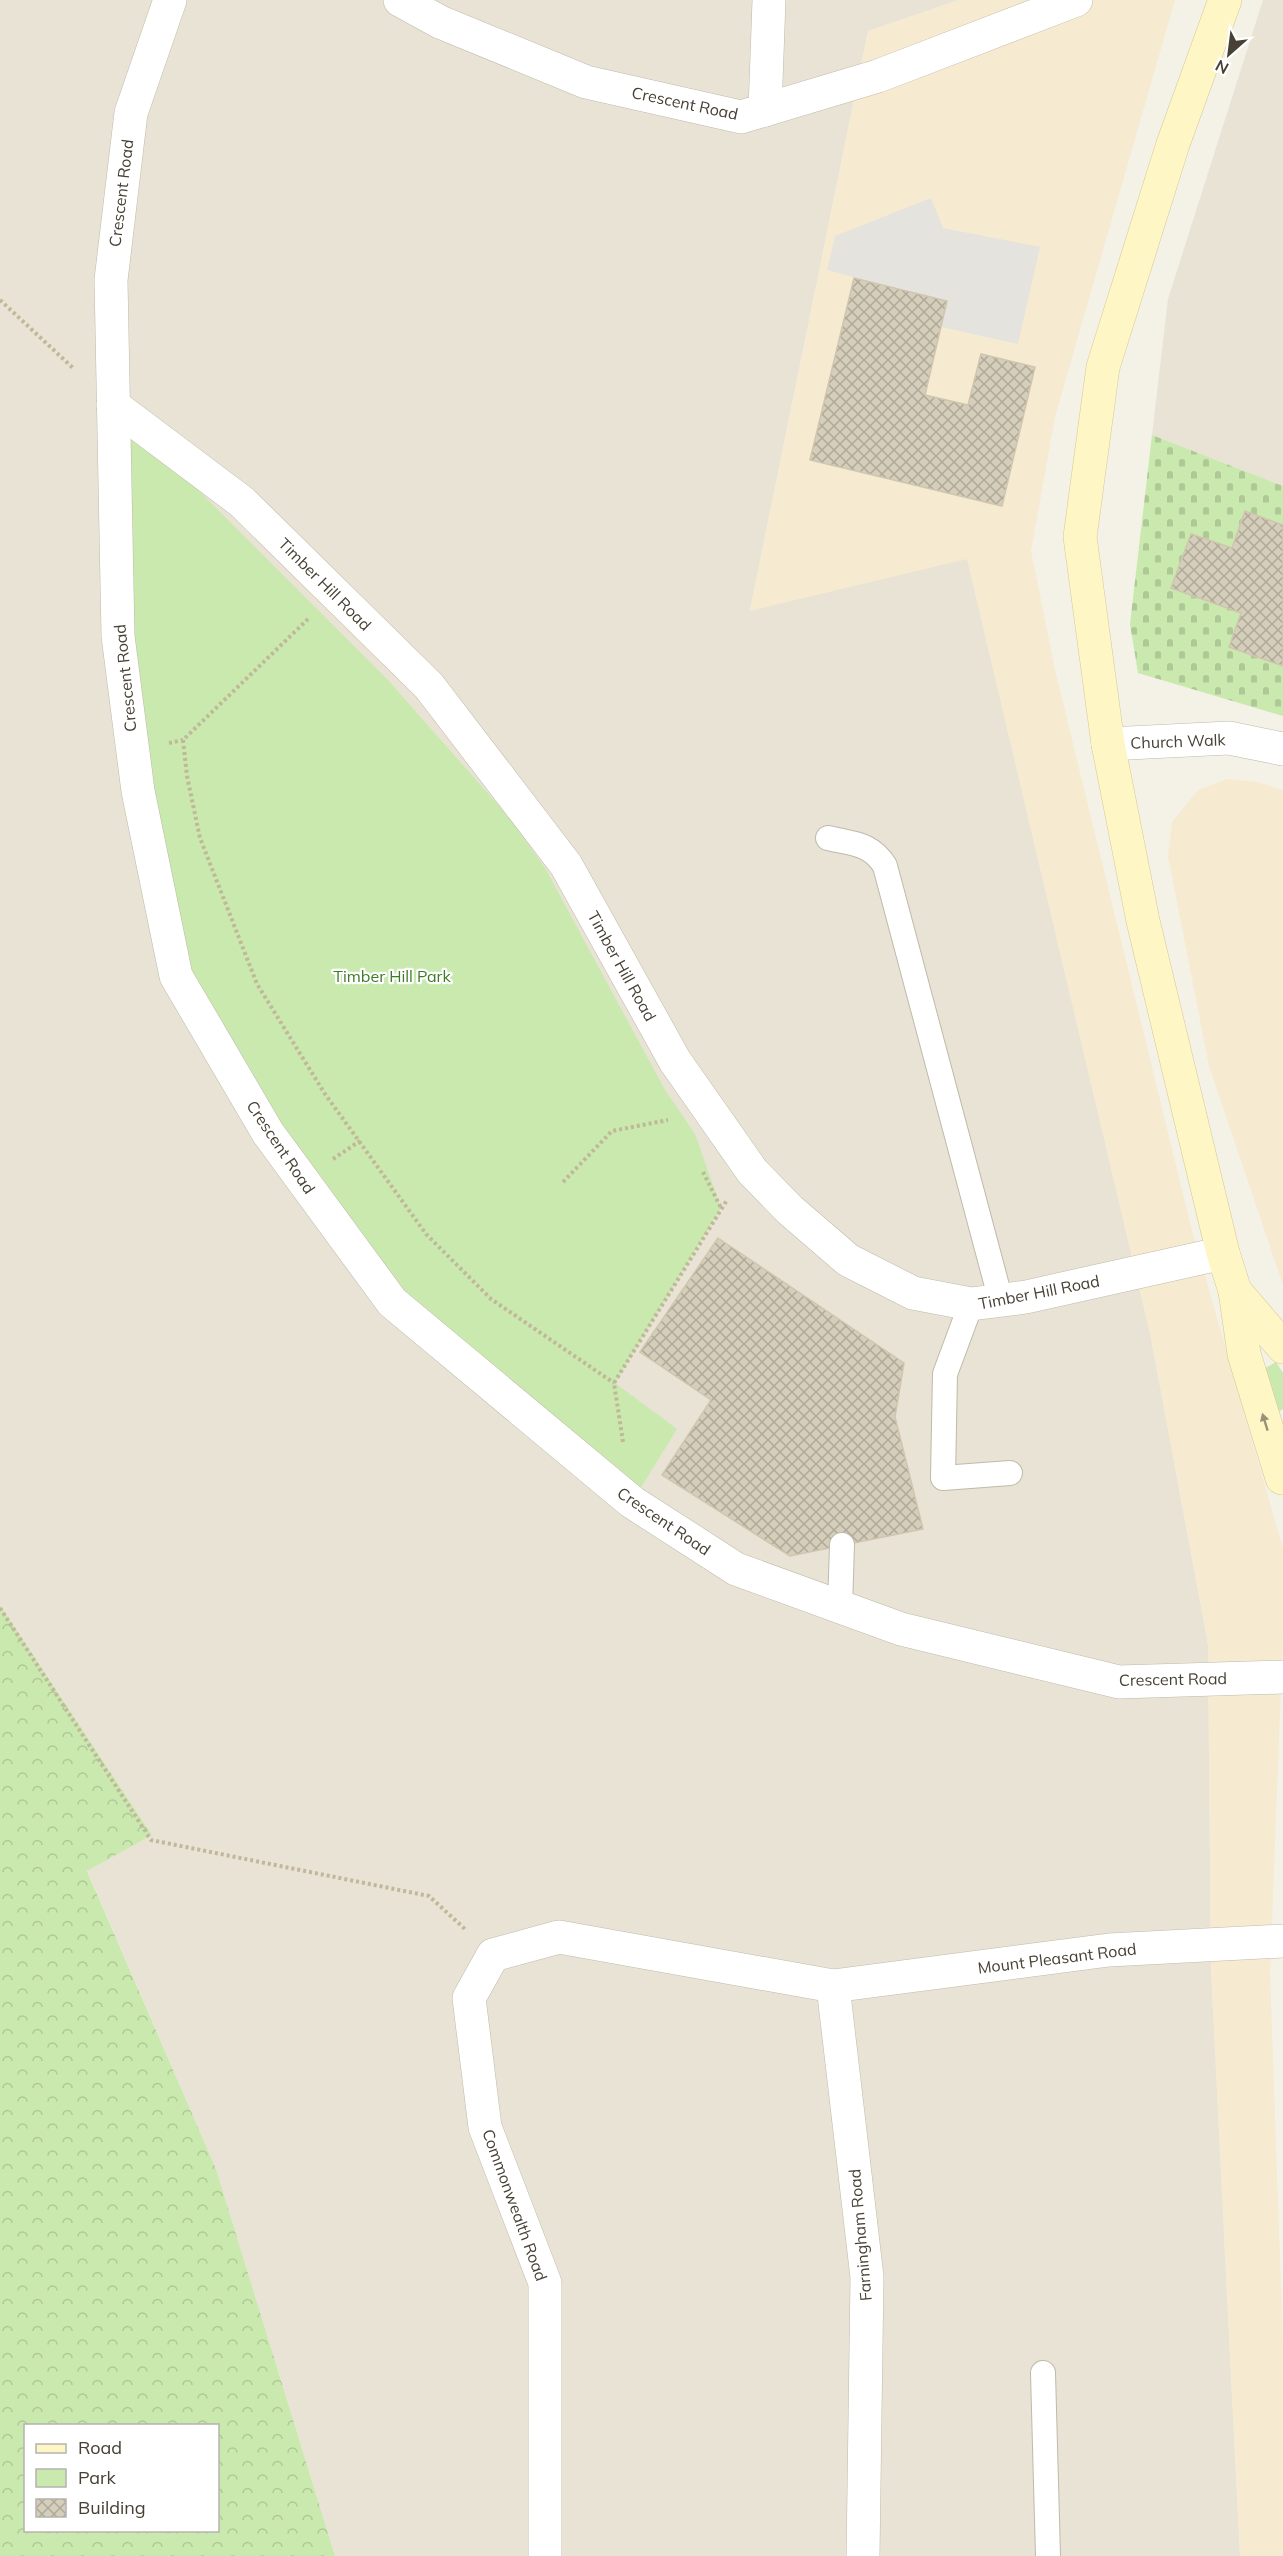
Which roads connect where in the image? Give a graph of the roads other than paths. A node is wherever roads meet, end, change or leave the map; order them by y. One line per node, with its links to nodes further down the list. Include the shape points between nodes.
1 (170, 0): 7 (street, Crescent Road, via 131,113 111,280)
2 (400, 0): 6 (street, Crescent Road, via 441,22 586,82 741,117)
3 (769, 0): 6 (street)
4 (1076, 0): 6 (street, Crescent Road, via 878,76)
5 (1225, 0): 8 (main road, via 1173,144 1103,367 1080,537)
6 (765, 110)
7 (113, 405): 13 (street, Timber Hill Road, via 242,502 429,686 566,865 675,1061 752,1171 848,1260 913,1293); 18 (street, Crescent Road, via 118,636 138,791 176,976 268,1133 392,1302 632,1502 736,1569)
8 (1108, 744): 9 (street, Church Walk, via 1229,738); 11 (main road, via 1143,921)
9 (1283, 749)
10 (828, 838): 13 (lane, via 868,847 885,866)
11 (1223, 1253): 12 (main road); 13 (street, Timber Hill Road)
12 (1235, 1291): 14 (main road); 16 (main road, one-way to 12, via 1244,1354)
13 (986, 1303): 15 (lane, via 945,1374 943,1478)
14 (1283, 1347)
15 (1010, 1473)
16 (1283, 1482)
17 (842, 1545): 18 (lane)
18 (840, 1607): 19 (street, Crescent Road, via 901,1629 1119,1682)
19 (1283, 1677)
20 (1283, 1941): 21 (street, Mount Pleasant Road, via 1109,1950)
21 (833, 1986): 23 (street, Commonwealth Road, via 559,1937 493,1955 469,1998 485,2127 545,2283); 24 (street, Farningham Road, via 867,2277)
22 (1043, 2373): 25 (lane)
23 (545, 2556)
24 (863, 2556)
25 (1048, 2556)

